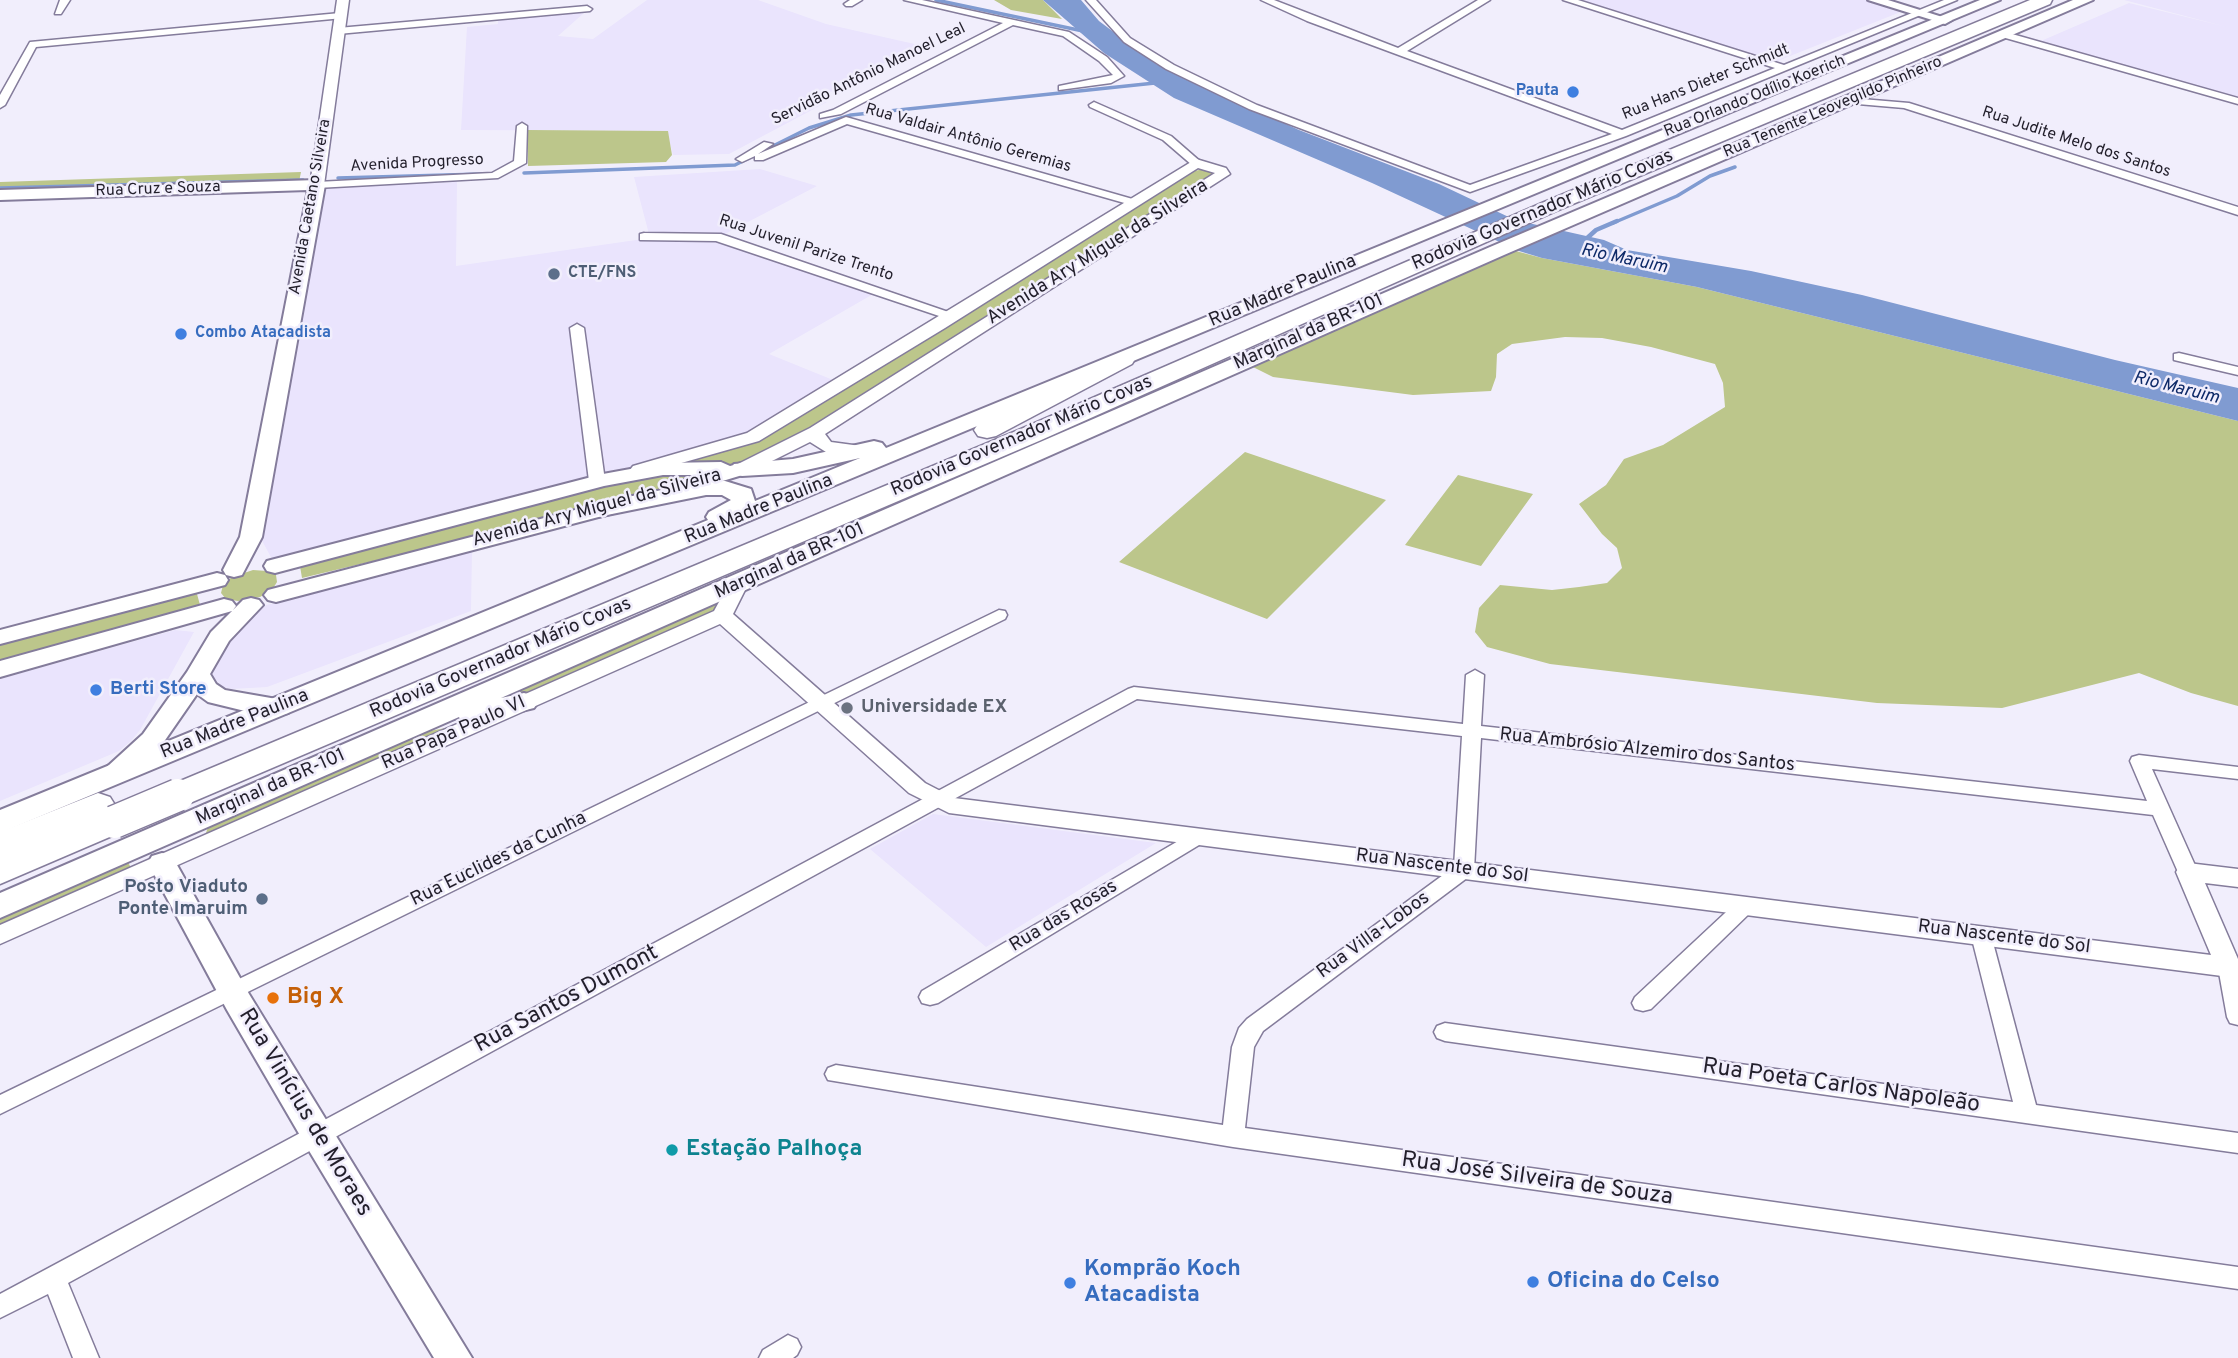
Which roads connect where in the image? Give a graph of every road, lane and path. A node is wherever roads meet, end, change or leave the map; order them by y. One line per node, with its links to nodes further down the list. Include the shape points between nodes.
1 (65, 0): 15 (street)
2 (343, 0): 17 (street, Avenida Caetano Silveira)
3 (909, 0): 19 (street)
4 (1091, 0): 37 (street, Rua Hans Dieter Schmidt, via 1127,40 1170,67 1253,107 1470,189)
5 (1266, 0): 22 (street)
6 (1485, 0): 22 (street)
7 (1568, 0): 23 (street)
8 (1874, 0): 16 (main road)
9 (1952, 0): 16 (street, Rua Hans Dieter Schmidt)
10 (1993, 0): 18 (main road, Rua Orlando Odílio Koerich)
11 (2015, 0): 43 (highway, Rodovia Governador Mário Covas)
12 (2043, 0): 43 (highway, Rodovia Governador Mário Covas)
13 (2087, 0): 21 (main road, Rua Tenente Leovegildo Pinheiro)
14 (587, 9): 20 (street)
15 (58, 12)
16 (1920, 13): 18 (main road); 23 (street, Rua Hans Dieter Schmidt)
17 (341, 16): 20 (street, Avenida Caetano Silveira); 29 (street, via 33,44)
18 (1945, 20): 32 (main road, Rua Orlando Odílio Koerich)
19 (1012, 22): 25 (street, via 1066,34 1104,59 1119,76); 33 (street, Servidão Antônio Manoel Leal)
20 (338, 31): 41 (street, Avenida Caetano Silveira)
21 (2005, 35): 24 (main road, Rua Tenente Leovegildo Pinheiro); 28 (street)
22 (1400, 51): 37 (street)
23 (1784, 68): 26 (street, Rua Hans Dieter Schmidt)
24 (1883, 86): 27 (main road, Rua Tenente Leovegildo Pinheiro); 31 (street, Rua Judite Melo dos Santos)
25 (1063, 88)
26 (1719, 94): 32 (street); 37 (street, Rua Hans Dieter Schmidt)
27 (1850, 101): 31 (street, Rua Judite Melo dos Santos); 46 (main road, Rua Tenente Leovegildo Pinheiro)
28 (2238, 101)
29 (0, 105)
30 (1094, 105): 40 (street, via 1167,138)
31 (1905, 105): 45 (street, Rua Judite Melo dos Santos)
32 (1716, 113): 43 (main road, Rua Orlando Odílio Koerich)
33 (841, 116): 34 (street, Servidão Antônio Manoel Leal); 38 (street, Rua Valdair Antônio Geremias); 44 (street, Rua Valdair Antônio Geremias)
34 (807, 123)
35 (522, 126): 41 (street, Avenida Progresso, via 520,163 494,176)
36 (792, 130): 39 (street, Servidão Antônio Manoel Leal)
37 (1622, 134)
38 (760, 158)
39 (742, 159)
40 (1196, 163): 44 (street, Avenida Ary Miguel da Silveira); 56 (street, Avenida Ary Miguel da Silveira, via 1218,168 1223,174)
41 (317, 185): 42 (main road, Rua Cruz e Souza); 62 (main road, Avenida Caetano Silveira)
42 (0, 195)
43 (1532, 200): 48 (highway, Rodovia Governador Mário Covas); 48 (main road, Rua Madre Paulina)
44 (1132, 202): 49 (street, Avenida Ary Miguel da Silveira)
45 (2238, 211)
46 (1580, 215): 48 (main road, Marginal da BR-101)
47 (645, 237): 49 (street, Rua Juvenil Parize Trento, via 718,237)
48 (1465, 237): 52 (main road, Rua Madre Paulina); 54 (main road, Marginal da BR-101); 55 (highway, Rodovia Governador Mário Covas); 57 (highway, Rodovia Governador Mário Covas)
49 (953, 316): 60 (street, Avenida Ary Miguel da Silveira, via 753,437)
50 (577, 328): 60 (street)
51 (2179, 357): 53 (street)
52 (1123, 359): 55 (highway)
53 (2238, 372)
54 (1212, 376): 57 (highway); 66 (main road, Marginal da BR-101)
55 (974, 429): 58 (main road); 64 (main road, Rua Madre Paulina); 82 (highway, Rodovia Governador Mário Covas)
56 (816, 432): 58 (street, via 826,447); 59 (street, Avenida Ary Miguel da Silveira)
57 (1030, 435): 82 (highway, Rodovia Governador Mário Covas)
58 (864, 451): 59 (main road, via 793,466)
59 (743, 469): 60 (main road, via 663,470); 61 (main road, Avenida Ary Miguel da Silveira)
60 (600, 481): 63 (main road, Avenida Ary Miguel da Silveira)
61 (597, 510): 64 (main road, via 706,488 742,494 743,500 731,511); 67 (main road, Avenida Ary Miguel da Silveira)
62 (251, 537): 63 (main road); 65 (main road, Avenida Caetano Silveira)
63 (271, 565): 65 (main road, Avenida Ary Miguel da Silveira); 67 (main road, via 288,575)
64 (617, 568): 78 (main road, Rua Madre Paulina)
65 (226, 575): 68 (main road, via 210,593 216,603); 71 (main road, Avenida Ary Miguel da Silveira)
66 (738, 584): 69 (street); 79 (main road, Marginal da BR-101)
67 (276, 595): 68 (main road, Avenida Ary Miguel da Silveira)
68 (234, 606): 72 (main road, Avenida Ary Miguel da Silveira); 73 (main road)
69 (722, 615): 76 (street, Rua Papa Paulo VI); 77 (street, Rua Nascente do Sol)
70 (999, 615): 77 (street, Rua Euclides da Cunha)
71 (0, 637)
72 (0, 668)
73 (198, 674): 78 (main road, via 206,689 217,696); 83 (main road)
74 (1475, 675): 80 (street)
75 (1134, 693): 80 (street, Rua Ambrósio Alzemiro dos Santos); 84 (street, Rua Santos Dumont)
76 (524, 702): 79 (main road); 90 (street, Rua Papa Paulo VI)
77 (820, 703): 84 (street, Rua Nascente do Sol, via 917,788); 100 (street, Rua Euclides da Cunha)
78 (279, 707): 82 (main road, Rua Madre Paulina)
79 (414, 726): 86 (main road, Marginal da BR-101)
80 (1473, 731): 85 (street, Rua Ambrósio Alzemiro dos Santos); 91 (street)
81 (2238, 773): 85 (street, via 2139,761)
82 (164, 777): 83 (highway, Rodovia Governador Mário Covas, bridge); 83 (main road, Rua Madre Paulina); 86 (main road, via 140,781 144,793 163,814)
83 (110, 800): 87 (main road, Rua Madre Paulina); 89 (highway, Rodovia Governador Mário Covas); 90 (main road, via 120,779 138,795); 92 (highway, Rodovia Governador Mário Covas)
84 (937, 800): 88 (street, Rua Nascente do Sol, via 971,810); 108 (street, Rua Santos Dumont)
85 (2160, 809): 93 (street)
86 (208, 816): 90 (main road, Marginal da BR-101)
87 (0, 822)
88 (1197, 837): 91 (street, Rua Nascente do Sol); 101 (street, Rua das Rosas)
89 (0, 846)
90 (154, 853): 96 (main road, Marginal da BR-101); 97 (street, Rua Papa Paulo VI); 100 (main road, Rua Vinícius de Moraes)
91 (1464, 870): 95 (street, Rua Nascente do Sol); 109 (street, Rua Villa-Lobos, via 1247,1034)
92 (0, 871)
93 (2188, 872): 94 (street); 99 (street)
94 (2238, 878)
95 (1746, 905): 98 (street, Rua Nascente do Sol); 102 (street)
96 (0, 906)
97 (0, 935)
98 (1981, 935): 99 (street, Rua Nascente do Sol); 107 (street)
99 (2234, 972): 103 (street)
100 (232, 990): 106 (street, Rua Euclides da Cunha); 108 (main road, Rua Vinícius de Moraes)
101 (930, 997)
102 (1643, 1003)
103 (2238, 1017)
104 (1445, 1032): 107 (street, Rua Poeta Carlos Napoleão)
105 (836, 1074): 109 (street, Rua José Silveira de Souza)
106 (0, 1105)
107 (2027, 1113): 110 (street, Rua Poeta Carlos Napoleão)
108 (316, 1135): 111 (street, Rua Santos Dumont); 115 (main road, Rua Vinícius de Moraes)
109 (1233, 1137): 112 (street, Rua José Silveira de Souza)
110 (2238, 1143)
111 (54, 1278): 113 (street, Rua Santos Dumont); 114 (street)
112 (2238, 1278)
113 (0, 1307)
114 (86, 1358)
115 (454, 1358)

